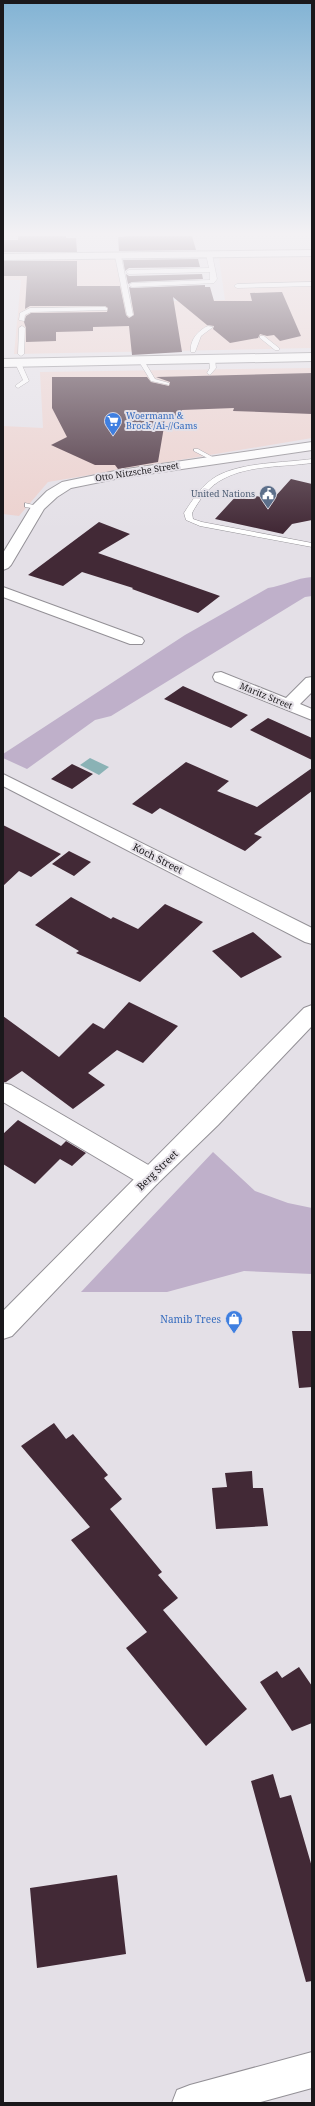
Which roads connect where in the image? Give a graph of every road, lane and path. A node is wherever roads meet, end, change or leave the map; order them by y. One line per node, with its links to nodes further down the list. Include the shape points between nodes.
1 (21, 334): 9 (lane)
2 (199, 334): 6 (lane)
3 (262, 337): 5 (lane)
4 (312, 348): 5 (main road)
5 (277, 349): 6 (main road)
6 (193, 351): 9 (main road)
7 (3, 354): 9 (main road)
8 (312, 357): 10 (main road)
9 (19, 358): 11 (main road); 12 (main road); 15 (lane, via 26,381)
10 (212, 359): 11 (main road); 13 (lane, via 213,368)
11 (141, 360): 14 (lane, via 154,380)
12 (3, 363)
13 (210, 373)
14 (168, 384)
15 (18, 386)
16 (311, 446): 18 (main road, Otto Nitzsche Street)
17 (196, 450): 18 (lane)
18 (215, 460): 21 (main road, Otto Nitzsche Street, via 67,485 33,506)
19 (312, 461): 20 (lane, via 247,470 221,478 193,504 188,513 190,520 200,524)
20 (312, 545)
21 (3, 565)
22 (3, 592): 23 (main road)
23 (136, 641)
24 (220, 677): 26 (main road, Maritz Street)
25 (312, 682): 26 (main road)
26 (289, 705): 27 (main road, Maritz Street)
27 (312, 715)
28 (3, 779): 29 (main road, Koch Street)
29 (312, 937)
30 (312, 1013): 32 (main road, Berg Street, via 210,1119)
31 (3, 1091): 32 (main road)
32 (149, 1177): 33 (main road, Berg Street)
33 (3, 1328)
34 (312, 2070): 35 (main road)
35 (190, 2103)

